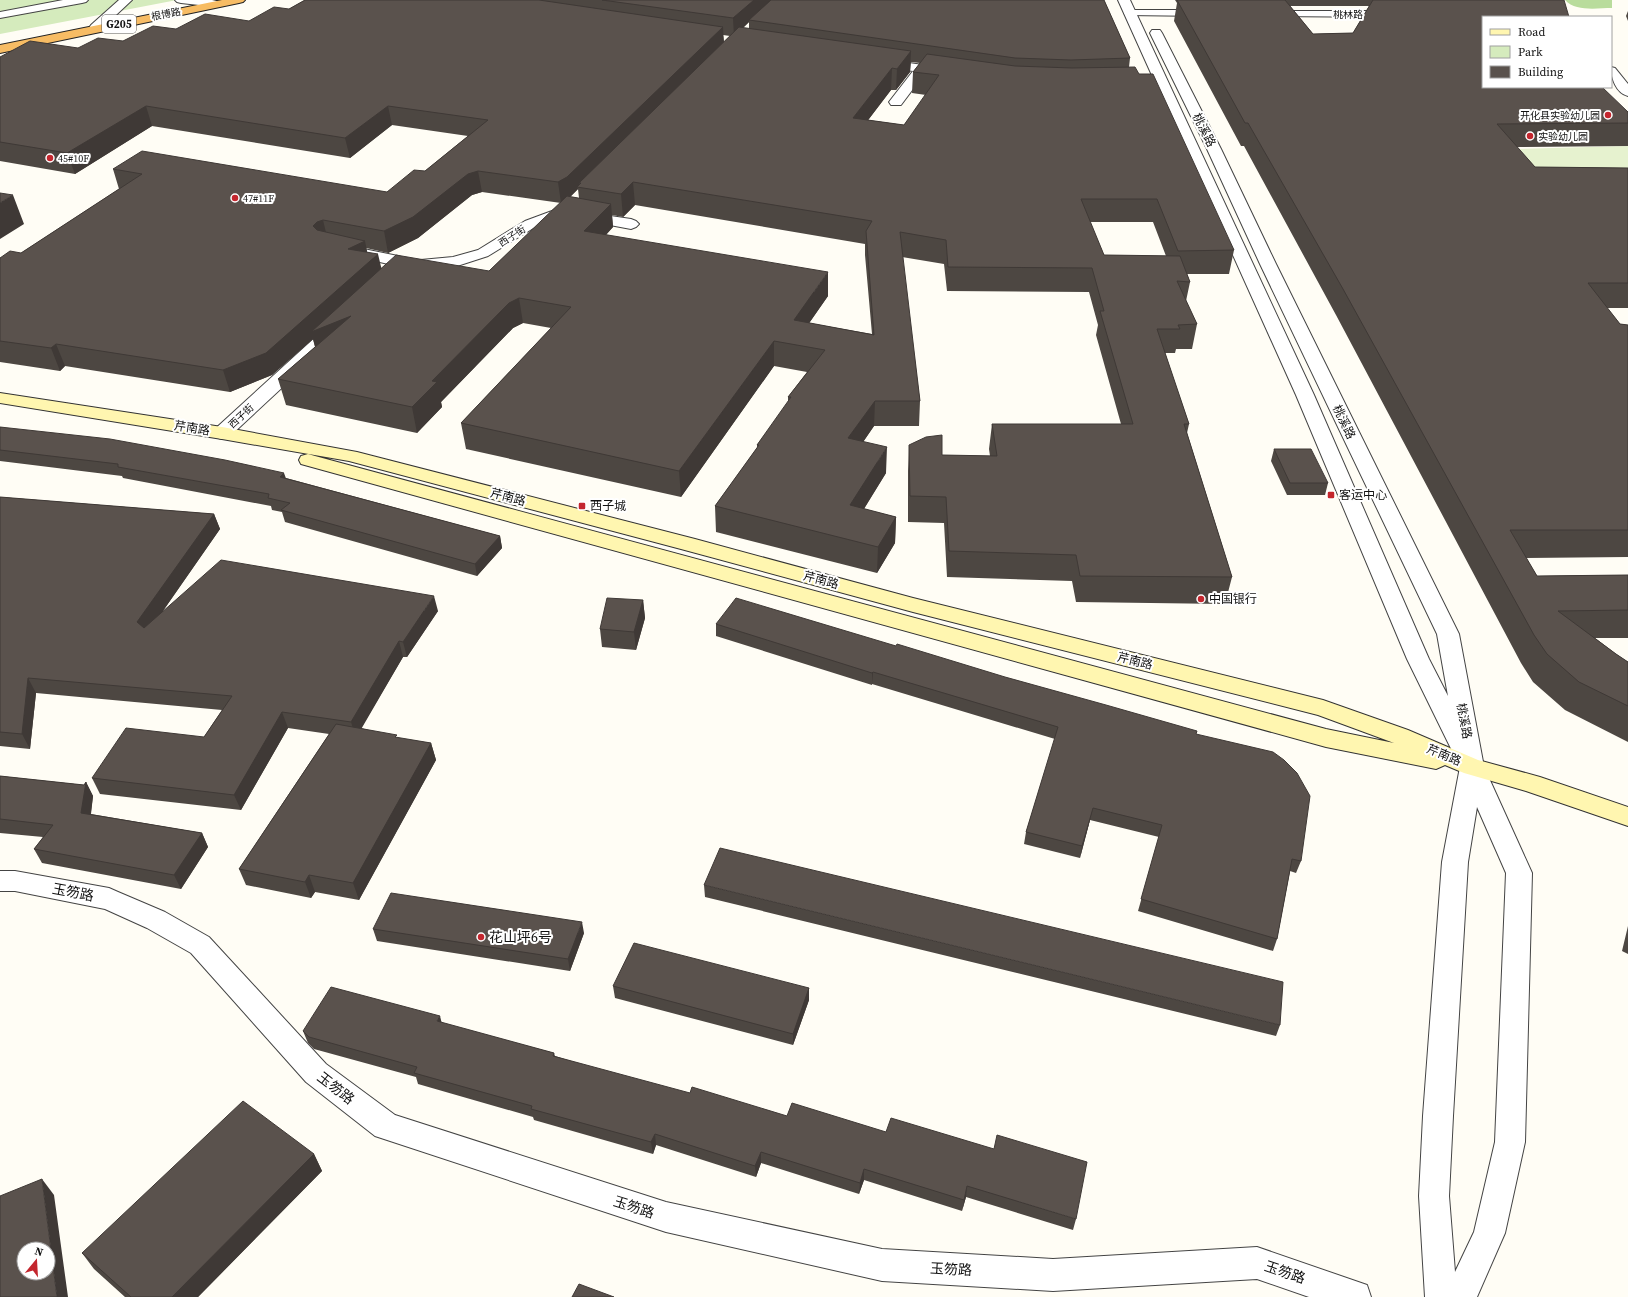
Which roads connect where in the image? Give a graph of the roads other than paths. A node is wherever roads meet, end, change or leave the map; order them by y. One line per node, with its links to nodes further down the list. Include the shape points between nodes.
1 (82, 0): 10 (street)
2 (126, 0): 11 (street)
3 (181, 0): 5 (street)
4 (239, 0): 5 (highway, 根博路 / G205)
5 (217, 4): 11 (highway, 根博路 / G205)
6 (1135, 7): 7 (street); 17 (street, 桃溪路)
7 (1217, 13)
8 (1257, 14): 9 (street, 桃林路)
9 (1407, 14)
10 (0, 15)
11 (95, 28): 12 (highway, 根博路 / G205)
12 (0, 49)
13 (867, 61): 14 (street)
14 (922, 68): 16 (street); 19 (street)
15 (1612, 72): 18 (street)
16 (960, 74)
17 (1163, 82): 29 (street, 桃溪路, via 1305,395 1418,659); 29 (street, 桃溪路, via 1214,149 1448,634)
18 (1628, 92)
19 (896, 102)
20 (580, 196): 21 (street, 西子街)
21 (560, 212): 22 (street); 24 (street, 西子街, via 530,224 490,250 472,258)
22 (631, 224)
23 (336, 249): 24 (street, via 398,261)
24 (407, 266): 25 (street, 西子街)
25 (393, 275)
26 (348, 317): 28 (street, 西子街)
27 (0, 398): 28 (main road, 芹南路)
28 (222, 433): 29 (main road, via 342,471 1326,738); 29 (main road, 芹南路, via 350,456 921,607 1323,708 1400,736)
29 (1472, 767): 30 (main road, 芹南路, via 1531,783); 33 (street, via 1455,862 1438,1116 1434,1196); 34 (street, via 1519,873 1510,1142 1489,1233)
30 (1628, 817)
31 (0, 881): 32 (street, 玉笏路, via 15,881 109,899 156,920 200,945 316,1073 386,1126 666,1217 882,1265 1053,1275 1256,1263)
32 (1355, 1297)
33 (1441, 1297)
34 (1460, 1297)

